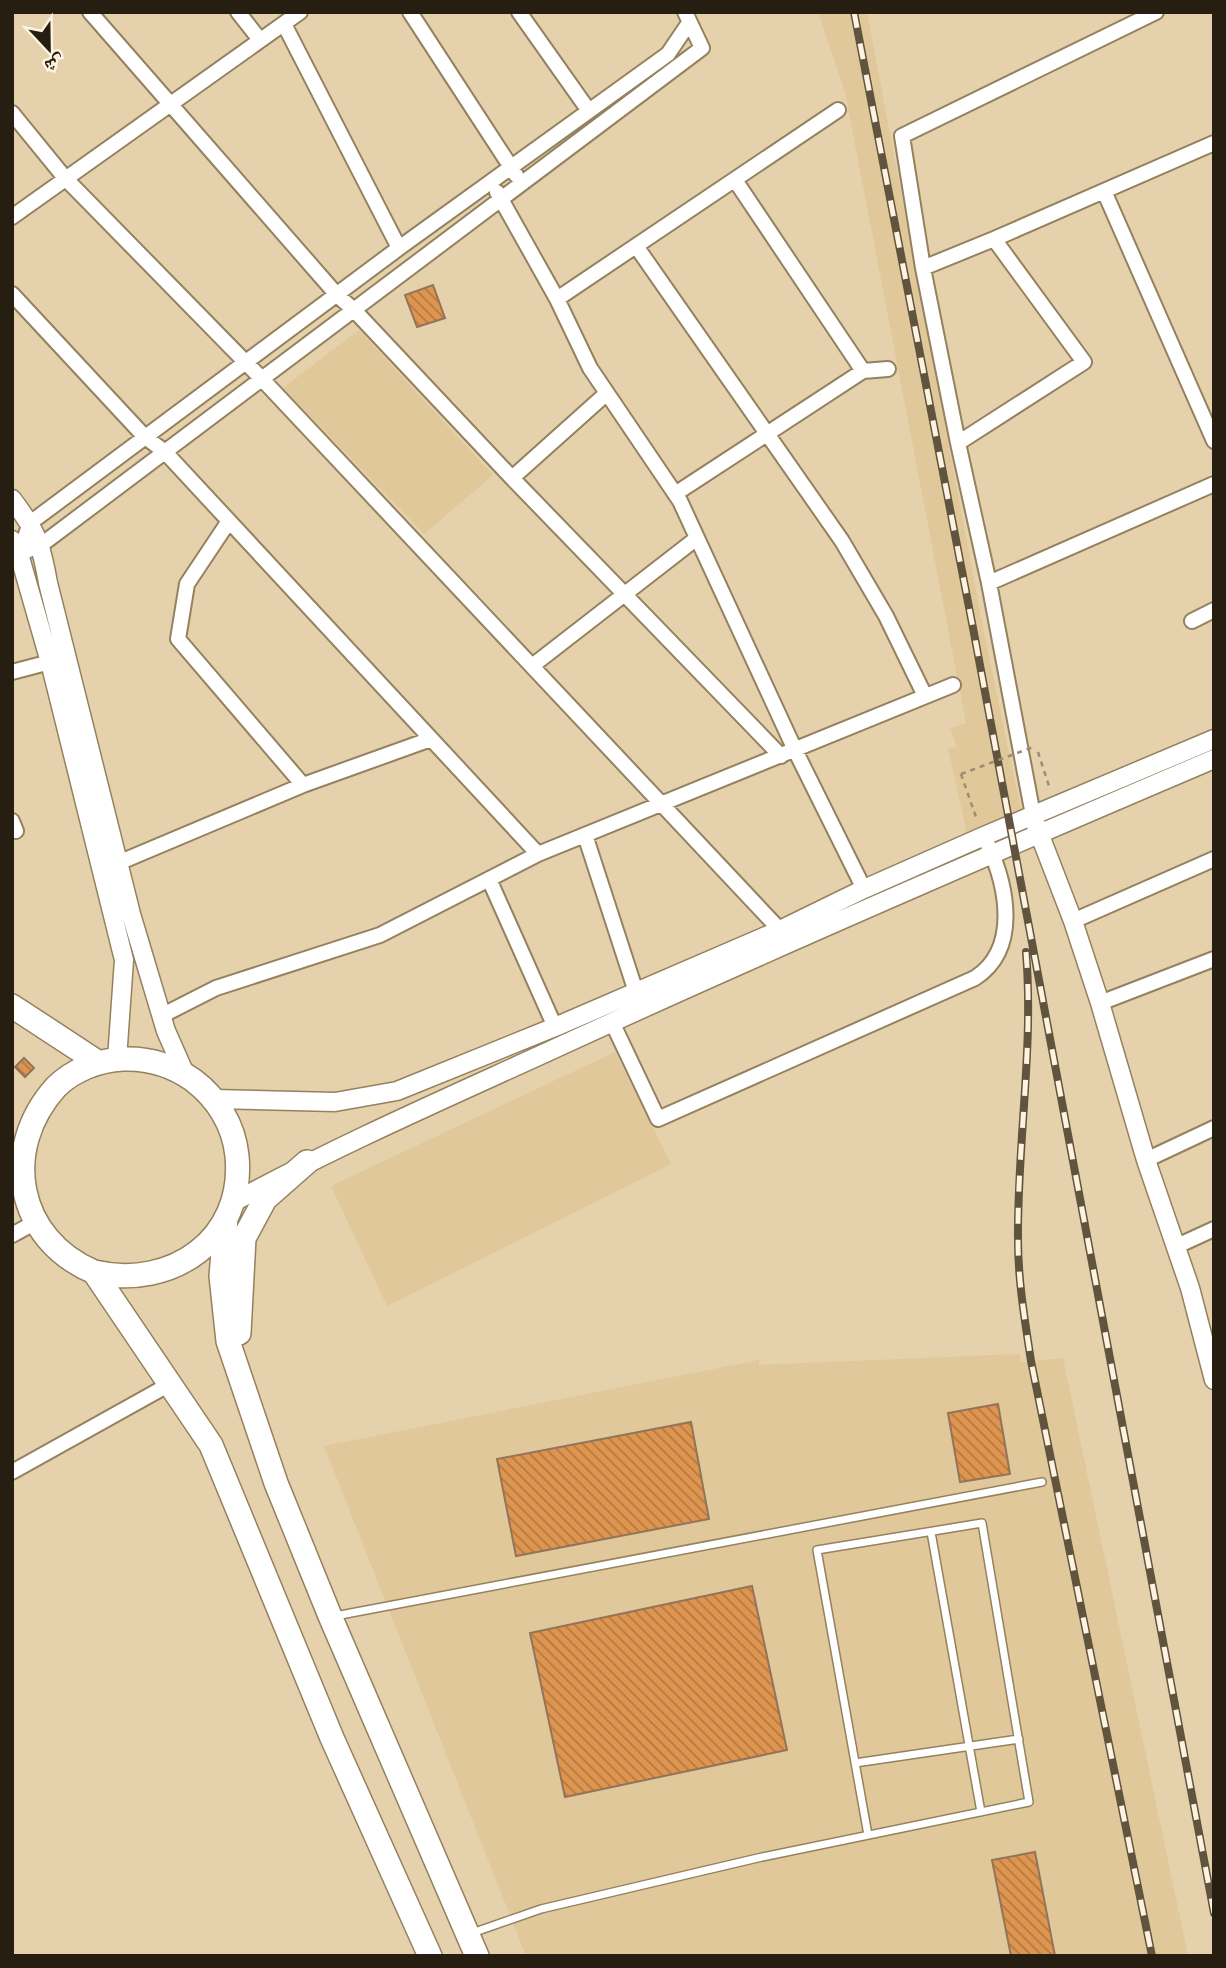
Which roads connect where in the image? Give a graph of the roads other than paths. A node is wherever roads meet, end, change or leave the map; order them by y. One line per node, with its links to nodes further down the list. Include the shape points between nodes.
1 (90, 12): 10 (street)
2 (238, 12): 9 (street)
3 (300, 12): 8 (street)
4 (410, 12): 15 (street)
5 (519, 12): 12 (street)
6 (1156, 12): 26 (street, via 902,136)
7 (687, 18): 12 (street, via 668,54); 19 (street, via 702,48)
8 (284, 24): 9 (street); 25 (street)
9 (260, 40): 10 (street)
10 (170, 106): 16 (street); 28 (street)
11 (838, 110): 17 (street)
12 (589, 111): 15 (street)
13 (12, 113): 16 (street)
14 (1214, 143): 20 (street)
15 (511, 168): 18 (street); 19 (street)
16 (65, 178): 22 (street); 31 (street)
17 (735, 180): 24 (street); 33 (street)
18 (490, 183): 21 (street); 25 (street)
19 (522, 184): 21 (street)
20 (1104, 191): 23 (street); 38 (street)
21 (501, 199): 29 (street); 30 (street)
22 (12, 217)
23 (995, 239): 26 (street); 39 (street, via 1084,362)
24 (636, 246): 29 (street); 36 (street)
25 (399, 248): 28 (street)
26 (923, 268): 39 (street)
27 (12, 294): 37 (street)
28 (337, 295): 30 (street); 31 (street)
29 (557, 299): 35 (street)
30 (354, 310): 34 (street); 41 (street)
31 (245, 363): 34 (street); 37 (street)
32 (888, 369): 33 (street)
33 (863, 371): 36 (street)
34 (262, 379): 40 (street); 55 (street)
35 (607, 393): 41 (street); 43 (street)
36 (767, 432): 43 (street); 58 (street, via 842,541)
37 (144, 436): 40 (street); 46 (street)
38 (1214, 441)
39 (958, 443): 50 (street)
40 (165, 452): 45 (street); 48 (street)
41 (512, 478): 51 (street)
42 (1214, 484): 50 (street)
43 (675, 494): 47 (street)
44 (12, 499): 46 (street)
45 (229, 521): 59 (street); 63 (street, via 187,583 178,639)
46 (30, 523): 48 (street); 49 (street)
47 (697, 538): 51 (street); 61 (street)
48 (41, 545): 49 (street); 72 (street)
49 (15, 547): 54 (street)
50 (989, 583): 65 (street)
51 (624, 594): 55 (street); 61 (street)
52 (1214, 610): 53 (street)
53 (1192, 621)
54 (50, 662): 56 (street); 84 (street, via 124,960)
55 (532, 666): 64 (street)
56 (12, 672)
57 (953, 685): 58 (street)
58 (925, 696): 61 (street)
59 (431, 739): 63 (street); 70 (street)
60 (1214, 739): 65 (street)
61 (788, 753): 64 (street); 74 (street)
62 (1214, 759): 66 (street)
63 (303, 785): 72 (street)
64 (662, 804): 67 (street); 76 (street)
65 (1033, 815): 66 (street); 68 (street)
66 (1038, 833): 69 (street); 75 (street)
67 (585, 835): 70 (street); 78 (street)
68 (984, 836): 69 (street); 74 (street)
69 (992, 853): 82 (street); 82 (street, via 1003,886 1005,921 1000,948 983,973 658,1119)
70 (538, 854): 73 (street)
71 (1214, 859): 75 (street)
72 (118, 863): 81 (street)
73 (489, 879): 81 (street, via 380,935 216,988); 83 (street)
74 (864, 890): 76 (street)
75 (1073, 921): 79 (street)
76 (780, 930): 78 (street)
77 (1214, 959): 79 (street)
78 (636, 992): 83 (street)
79 (1100, 1003): 88 (street)
80 (12, 1006): 84 (highway)
81 (162, 1016): 85 (street)
82 (612, 1022): 89 (street)
83 (555, 1027): 86 (street, via 397,1091 335,1102)
84 (108, 1061): 85 (highway, via 152,1061); 90 (highway, via 79,1070 47,1096 25,1131)
85 (185, 1074): 86 (highway)
86 (214, 1099): 91 (highway, via 232,1131 236,1149 238,1167)
87 (1214, 1128): 88 (street)
88 (1146, 1160): 95 (street)
89 (307, 1161): 91 (street); 101 (highway, via 265,1199 244,1238 238,1331)
90 (15, 1164): 92 (highway)
91 (229, 1209): 96 (highway, via 206,1244 179,1265 146,1276); 101 (highway, via 221,1276 228,1341)
92 (34, 1223): 94 (street); 96 (highway, via 63,1256)
93 (1214, 1229): 95 (street)
94 (12, 1235)
95 (1177, 1246): 97 (street)
96 (94, 1272): 98 (highway)
97 (1212, 1367)
98 (170, 1384): 99 (street); 110 (highway, via 211,1445 332,1738)
99 (12, 1472)
100 (1042, 1482): 103 (lane)
101 (275, 1483): 103 (highway)
102 (931, 1532): 104 (lane, via 982,1523); 105 (lane); 106 (lane, via 817,1550)
103 (330, 1616): 109 (highway)
104 (1019, 1739): 105 (lane); 107 (lane, via 1029,1802)
105 (970, 1746): 106 (lane); 107 (lane)
106 (855, 1763): 108 (lane)
107 (981, 1812): 108 (lane)
108 (868, 1835): 109 (lane, via 541,1909)
109 (469, 1934): 111 (highway)
110 (430, 1956)
111 (477, 1956)

